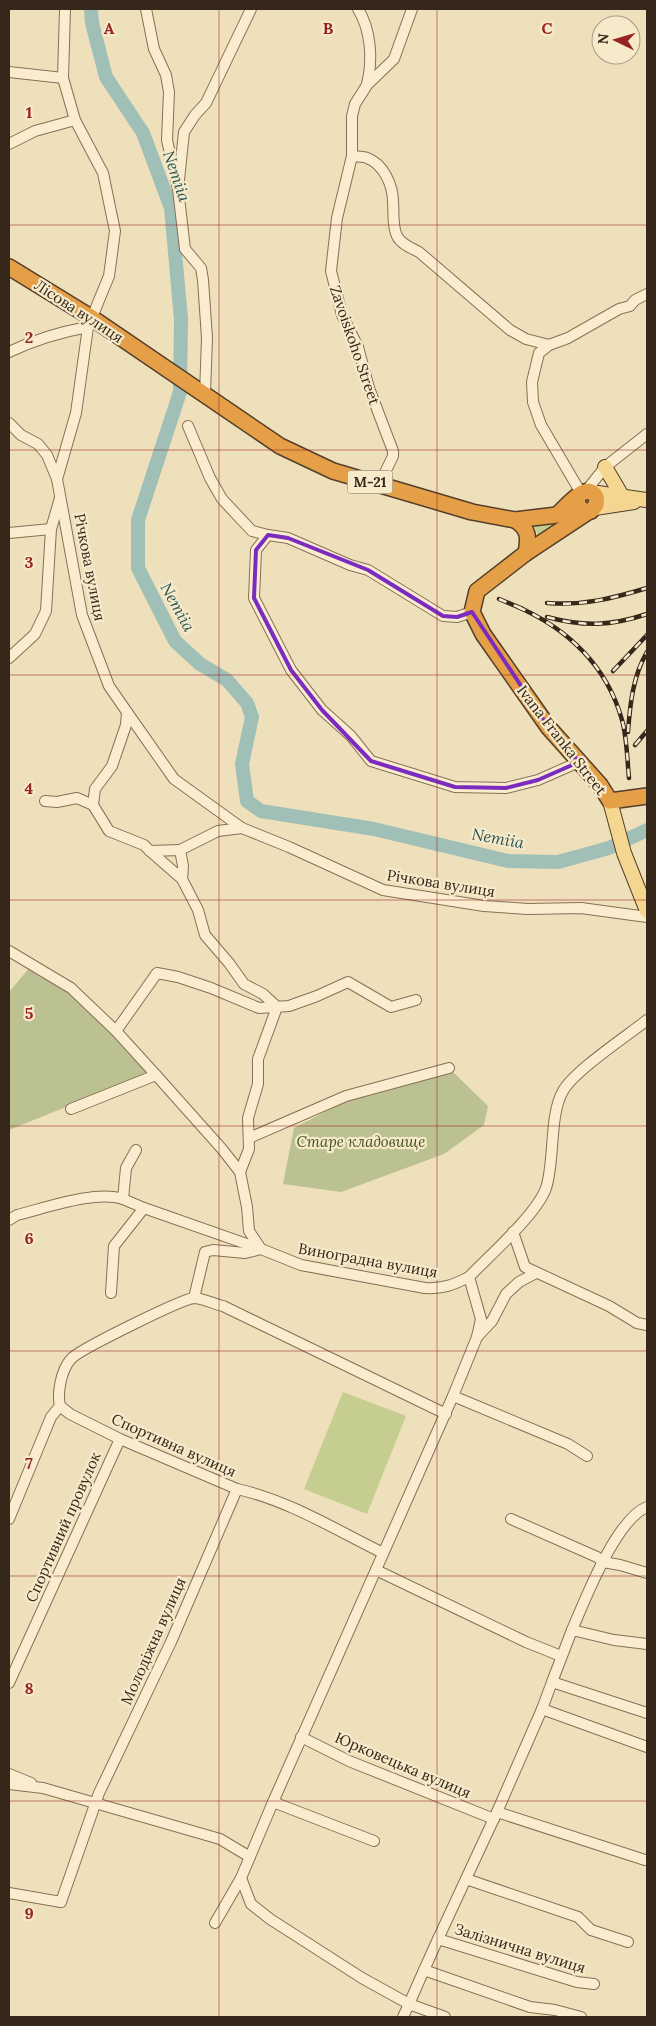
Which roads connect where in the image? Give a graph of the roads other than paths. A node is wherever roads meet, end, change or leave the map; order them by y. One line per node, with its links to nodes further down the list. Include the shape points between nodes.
1 (65, 9): 7 (street)
2 (146, 9): 12 (street, via 154,49 166,75 168,140)
3 (251, 9): 12 (street, via 206,103 184,132)
4 (358, 9): 8 (street, Zavoiskoho Street, via 368,33 370,74)
5 (412, 9): 8 (street, Zavoiskoho Street, via 394,58)
6 (9, 72): 7 (street)
7 (62, 78): 9 (street)
8 (367, 85): 11 (street, Zavoiskoho Street, via 355,104 352,116)
9 (75, 120): 10 (street, via 34,131); 15 (street, via 103,173 115,231 109,276)
10 (9, 144)
11 (352, 156): 16 (street, via 378,164 386,177 393,191 394,224 402,242 419,252 510,330 526,340); 24 (street, Zavoiskoho Street, via 338,218 331,271 342,316 358,347 369,388 393,451)
12 (178, 189): 18 (street, via 185,249 201,268 204,280)
13 (9, 267): 15 (highway, Лісова вулиця / М-21)
14 (647, 294): 16 (street, via 630,306)
15 (90, 322): 17 (street, via 26,343); 18 (highway, Лісова вулиця / М-21); 23 (street, via 76,413)
16 (549, 345): 28 (street, via 539,353 532,382 533,402)
17 (9, 352)
18 (205, 394): 24 (highway, М-21, via 280,446 333,471)
19 (9, 423): 23 (street, Річкова вулиця, via 21,435 38,444)
20 (188, 426): 32 (street, via 222,499 252,531)
21 (647, 434): 22 (street)
22 (606, 467): 26 (main road); 28 (street)
23 (58, 479): 25 (street, Річкова вулиця)
24 (380, 485): 29 (highway, М-21, via 472,512)
25 (62, 494): 30 (street); 36 (street, Річкова вулиця, via 82,615 109,686)
26 (622, 496): 27 (main road); 28 (main road)
27 (647, 500): 28 (main road)
28 (579, 505): 29 (highway, М-21); 33 (highway)
29 (515, 520): 33 (highway, via 528,532)
30 (51, 529): 31 (street); 35 (street, via 46,611 35,634)
31 (9, 533)
32 (268, 536): 34 (street, via 288,538 368,570 443,616 457,617); 37 (street, via 256,550 254,598 291,670 322,710 351,736 371,761 455,787 506,788 538,780)
33 (526, 553): 34 (highway, via 477,591)
34 (472, 612): 37 (highway, Ivana Franka Street, via 483,634 526,696)
35 (9, 658)
36 (127, 712): 41 (street, via 126,725 112,766 96,789); 42 (street, Річкова вулиця, via 174,779)
37 (579, 762): 40 (highway, Ivana Franka Street, via 600,785)
38 (647, 796): 40 (highway)
39 (45, 801): 41 (street, via 77,798)
40 (610, 802): 46 (main road, Ivana Franka Street, via 624,853)
41 (93, 805): 44 (street, via 109,831)
42 (242, 828): 43 (street, Річкова вулиця, via 218,831); 47 (street, Річкова вулиця, via 383,890 484,906 581,908)
43 (180, 850): 44 (street); 45 (street)
44 (150, 851): 45 (street)
45 (182, 879): 50 (street, via 198,910 205,935 244,984 263,994)
46 (647, 911)
47 (647, 917)
48 (9, 951): 52 (street, via 71,988)
49 (416, 1000): 50 (street, via 390,1007 348,982 289,1006)
50 (277, 1007): 52 (street, via 259,1008 211,988 157,973); 56 (street, via 258,1059 258,1084 248,1118)
51 (647, 1020): 62 (street, via 564,1088 558,1104 546,1188 539,1202)
52 (116, 1031): 54 (street)
53 (449, 1068): 56 (street, via 346,1096)
54 (156, 1075): 55 (street); 58 (street)
55 (72, 1109)
56 (249, 1138): 58 (street, via 249,1149)
57 (136, 1150): 59 (street, via 126,1168)
58 (240, 1172): 63 (street, via 249,1231)
59 (124, 1199): 60 (street, Виноградна вулиця); 61 (street, via 86,1198 17,1214)
60 (144, 1208): 63 (street, Виноградна вулиця); 66 (street, via 114,1246)
61 (9, 1220)
62 (513, 1232): 64 (street, via 525,1267); 65 (street)
63 (261, 1249): 65 (street, Виноградна вулиця, via 301,1266 425,1288 453,1286); 67 (street, via 245,1253 205,1252)
64 (536, 1273): 68 (street); 70 (street, via 506,1294 492,1321)
65 (469, 1277): 70 (street, via 481,1319)
66 (111, 1293)
67 (194, 1298): 72 (street, via 104,1339 71,1358 63,1375 58,1398); 73 (street, via 223,1306)
68 (642, 1324): 69 (street)
69 (647, 1330)
70 (477, 1337): 71 (street)
71 (453, 1396): 73 (street); 75 (street, via 568,1444)
72 (60, 1406): 74 (street, Спортивна вулиця); 78 (street, via 51,1417)
73 (446, 1414): 80 (street)
74 (120, 1438): 76 (street, Спортивна вулиця); 88 (street, Спортивний провулок)
75 (587, 1456)
76 (237, 1489): 80 (street, Спортивна вулиця, via 280,1502); 97 (street, Молодіжна вулиця)
77 (647, 1507): 81 (street, Залізнична вулиця, via 627,1522)
78 (9, 1519)
79 (511, 1519): 81 (street)
80 (383, 1553): 82 (street)
81 (603, 1562): 83 (street); 84 (street, Залізнична вулиця)
82 (376, 1570): 86 (street); 91 (street)
83 (647, 1573)
84 (572, 1630): 85 (street); 86 (street, Залізнична вулиця)
85 (647, 1644)
86 (561, 1656): 87 (street, Залізнична вулиця)
87 (552, 1682): 89 (street, Залізнична вулиця); 90 (street)
88 (9, 1683)
89 (542, 1709): 92 (street); 98 (street, Залізнична вулиця)
90 (647, 1713)
91 (300, 1737): 96 (street); 98 (street, Юрковецька вулиця, via 349,1761)
92 (647, 1747)
93 (9, 1774): 95 (street)
94 (9, 1784): 95 (street)
95 (43, 1788): 97 (street)
96 (273, 1802): 99 (street); 100 (street)
97 (96, 1804): 100 (street, via 220,1838); 104 (street, Молодіжна вулиця, via 61,1902)
98 (495, 1816): 101 (street); 103 (street, Залізнична вулиця)
99 (374, 1841)
100 (250, 1857): 102 (street)
101 (645, 1860)
102 (241, 1878): 105 (street); 110 (street, via 251,1904 270,1919)
103 (466, 1879): 106 (street, Залізнична вулиця); 107 (street, via 578,1917 591,1930)
104 (9, 1893)
105 (215, 1923)
106 (438, 1939): 108 (street, Залізнична вулиця); 109 (street, Залізнична вулиця, via 584,1984)
107 (628, 1942)
108 (424, 1970): 110 (street, Залізнична вулиця); 113 (street, via 530,2007)
109 (594, 1984)
110 (409, 2004): 111 (street, Залізнична вулиця); 112 (street)
111 (403, 2017)
112 (445, 2017)
113 (581, 2017)

